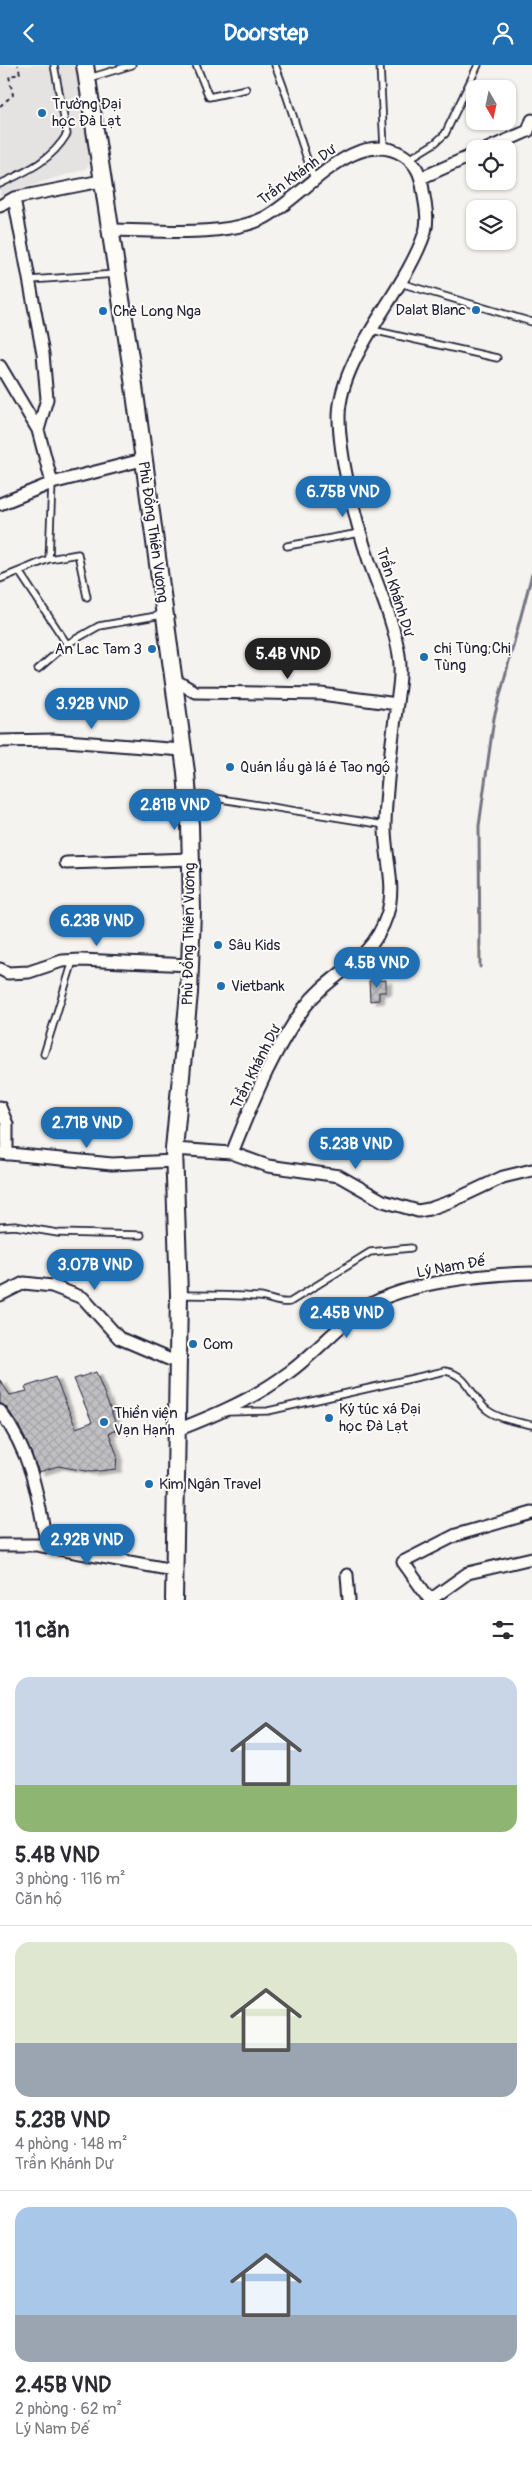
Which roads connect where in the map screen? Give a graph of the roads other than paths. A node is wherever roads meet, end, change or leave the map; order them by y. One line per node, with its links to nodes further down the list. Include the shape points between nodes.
1 (54, 65): 17 (lane, via 67,134 43,163)
2 (132, 65): 7 (lane)
3 (196, 65): 8 (lane, via 208,97)
4 (275, 65): 16 (lane)
5 (380, 65): 11 (lane)
6 (478, 65): 13 (lane, via 444,134)
7 (86, 72): 15 (main road, Phù Đổng Thiên Vương)
8 (246, 89)
9 (532, 120): 10 (street, via 528,131)
10 (508, 140)
11 (384, 148): 13 (street); 16 (street, Trần Khánh Dư, via 355,153)
12 (466, 158): 14 (street)
13 (409, 159): 14 (street, Trần Khánh Dư)
14 (421, 178): 23 (street, Trần Khánh Dư, via 427,215 425,231)
15 (102, 181): 18 (street); 20 (main road, Phù Đổng Thiên Vương)
16 (315, 181): 20 (street, Trần Khánh Dư, via 280,208 245,225 218,230)
17 (0, 185)
18 (14, 198): 19 (street); 22 (street)
19 (0, 206)
20 (110, 230): 21 (main road, Phù Đổng Thiên Vương)
21 (116, 274): 22 (lane); 29 (main road, Phù Đổng Thiên Vương, via 131,363)
22 (30, 280): 28 (street, via 40,330 47,399)
23 (400, 283): 24 (lane); 25 (street, Trần Khánh Dư)
24 (532, 322)
25 (372, 330): 26 (lane); 32 (street, Trần Khánh Dư, via 346,379 339,414 340,442)
26 (498, 358)
27 (0, 366): 28 (street)
28 (38, 430): 30 (street)
29 (142, 460): 30 (street); 38 (main road, Phù Đổng Thiên Vương)
30 (52, 483): 31 (street); 34 (lane)
31 (0, 504)
32 (360, 533): 33 (lane); 42 (street, Trần Khánh Dư, via 394,630 401,675)
33 (287, 546)
34 (49, 559): 35 (lane); 37 (lane, via 78,554)
35 (20, 573): 36 (lane); 39 (lane)
36 (0, 579)
37 (87, 597)
38 (164, 614): 39 (lane, via 99,626); 41 (main road, Phù Đổng Thiên Vương)
39 (67, 644): 40 (lane)
40 (38, 669)
41 (173, 679): 42 (street, via 195,692 321,694); 44 (main road, Phù Đổng Thiên Vương)
42 (397, 704): 46 (street, Trần Khánh Dư)
43 (0, 741): 44 (street, via 53,740)
44 (182, 750): 45 (main road, Phù Đổng Thiên Vương)
45 (188, 794): 46 (lane); 47 (main road, Phù Đổng Thiên Vương)
46 (385, 825): 54 (street, Trần Khánh Dư, via 392,889 380,933 356,963 329,982 304,1007 267,1070)
47 (192, 859): 48 (street); 50 (main road, Phù Đổng Thiên Vương)
48 (66, 863)
49 (73, 961): 50 (street); 51 (street, via 62,961 29,972 8,973); 52 (lane)
50 (190, 965): 56 (main road, Phù Đổng Thiên Vương)
51 (0, 969)
52 (44, 1054)
53 (0, 1107): 55 (street, via 7,1124)
54 (232, 1153): 56 (street); 57 (street, via 268,1166 339,1176 383,1201 418,1211 452,1201 503,1177)
55 (4, 1154): 56 (street, via 112,1163)
56 (174, 1155): 63 (main road, Phù Đổng Thiên Vương)
57 (532, 1170)
58 (0, 1227): 59 (lane, via 15,1225 58,1233)
59 (141, 1235)
60 (411, 1247): 63 (lane, via 370,1252 290,1302 240,1295)
61 (532, 1273): 66 (street, Lý Nam Đế, via 459,1280 389,1296 367,1306 349,1320 290,1373)
62 (0, 1295): 64 (street, via 24,1283 52,1286 83,1298 119,1337)
63 (179, 1295): 64 (main road, Phù Đổng Thiên Vương)
64 (178, 1363): 68 (main road, Phù Đổng Thiên Vương)
65 (0, 1411): 71 (street, via 16,1432 32,1471)
66 (221, 1413): 67 (lane, via 268,1411 445,1371 461,1376 476,1398 496,1416); 68 (street, Lý Nam Đế)
67 (532, 1425)
68 (177, 1430): 73 (main road, Phù Đổng Thiên Vương)
69 (532, 1513): 72 (street, via 456,1535 402,1562 430,1600 468,1573)
70 (0, 1545): 71 (street)
71 (47, 1547): 73 (street)
72 (532, 1558)
73 (173, 1570): 75 (main road, Phù Đổng Thiên Vương)
74 (347, 1575): 76 (street)
75 (174, 1600)
76 (349, 1600)

